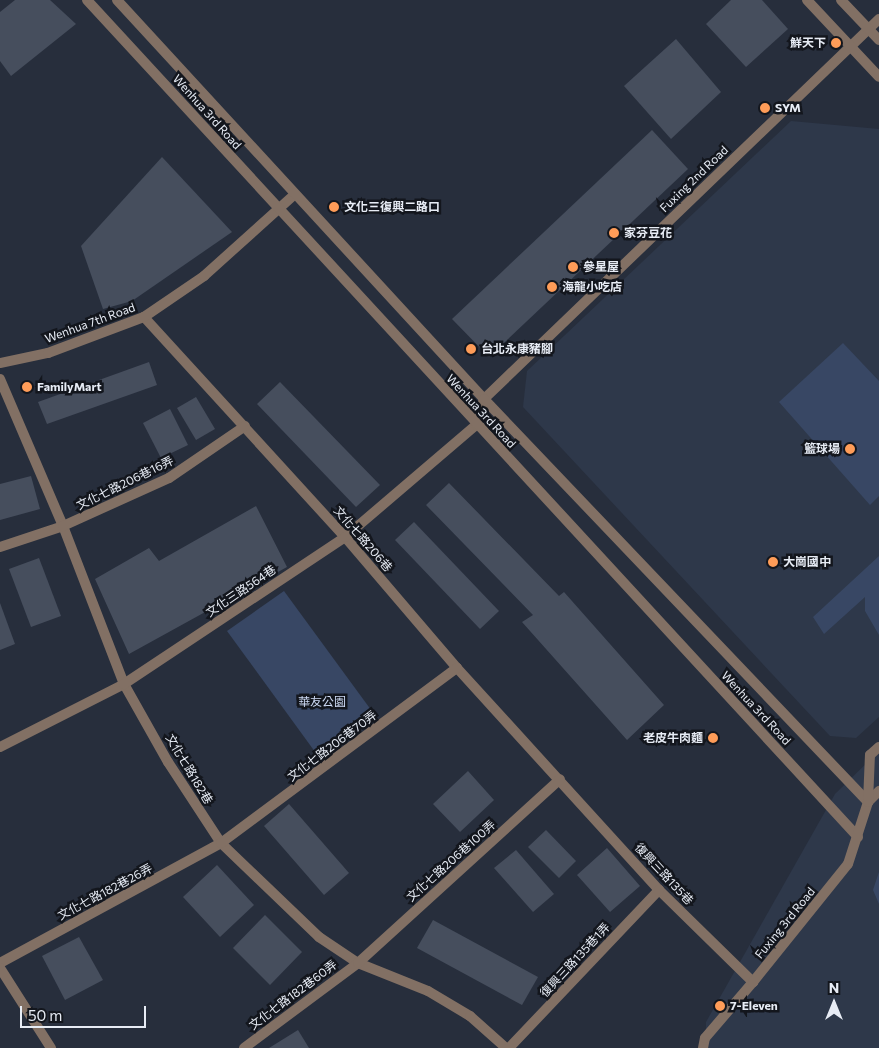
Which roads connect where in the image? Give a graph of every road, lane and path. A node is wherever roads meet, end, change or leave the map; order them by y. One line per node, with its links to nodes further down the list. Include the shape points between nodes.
1 (87, 0): 11 (street, Wenhua 3rd Road)
2 (117, 0): 10 (street, Wenhua 3rd Road)
3 (807, 0): 8 (street)
4 (841, 0): 6 (street)
5 (879, 19): 6 (street, Fuxing 2nd Road)
6 (868, 29): 7 (street); 8 (street, Fuxing 2nd Road)
7 (879, 40)
8 (850, 46): 9 (street); 15 (street, Fuxing 2nd Road)
9 (879, 77)
10 (295, 194): 11 (street, Wenhua 7th Road); 15 (street, Wenhua 3rd Road)
11 (279, 210): 12 (street, Wenhua 7th Road, via 204,276); 16 (street, Wenhua 3rd Road)
12 (144, 317): 13 (street, Wenhua 7th Road, via 48,353); 17 (street, 文化七路206巷)
13 (0, 363)
14 (0, 379): 18 (street, 文化七路182巷)
15 (484, 398): 16 (street); 27 (street, Wenhua 3rd Road)
16 (476, 424): 19 (street, 文化三路564巷); 28 (street, Wenhua 3rd Road)
17 (245, 426): 18 (street, 文化七路206巷16弄, via 169,478); 19 (street, 文化七路206巷)
18 (63, 526): 20 (street, 文化七路206巷16弄); 22 (street, 文化七路182巷)
19 (345, 537): 21 (street, 文化七路206巷); 22 (street, 文化三路564巷)
20 (0, 547)
21 (458, 668): 25 (street, 文化七路206巷); 29 (street, 文化七路206巷70弄)
22 (124, 684): 23 (street, 文化三路564巷); 29 (street, 文化七路182巷, via 168,762)
23 (0, 747)
24 (879, 747): 27 (street, Fuxing 3rd Road, via 870,755)
25 (560, 779): 30 (street, 復興三路135巷); 31 (street, 文化七路206巷100弄)
26 (879, 791): 27 (street, Fuxing 3rd Road)
27 (868, 802): 28 (street, Fuxing 3rd Road)
28 (858, 837): 34 (street, Fuxing 3rd Road, via 848,864)
29 (221, 843): 31 (street, 文化七路182巷, via 319,937); 32 (street, 文化七路182巷26弄)
30 (659, 890): 34 (street, 復興三路135巷); 37 (street, 復興三路135巷1弄)
31 (358, 962): 36 (street, 文化七路182巷60弄); 37 (street, 文化七路182巷, via 428,991 470,1016)
32 (0, 963)
33 (0, 968): 35 (street)
34 (753, 982): 38 (street, Fuxing 3rd Road, via 705,1038)
35 (51, 1048)
36 (244, 1048)
37 (508, 1048)
38 (703, 1048)

